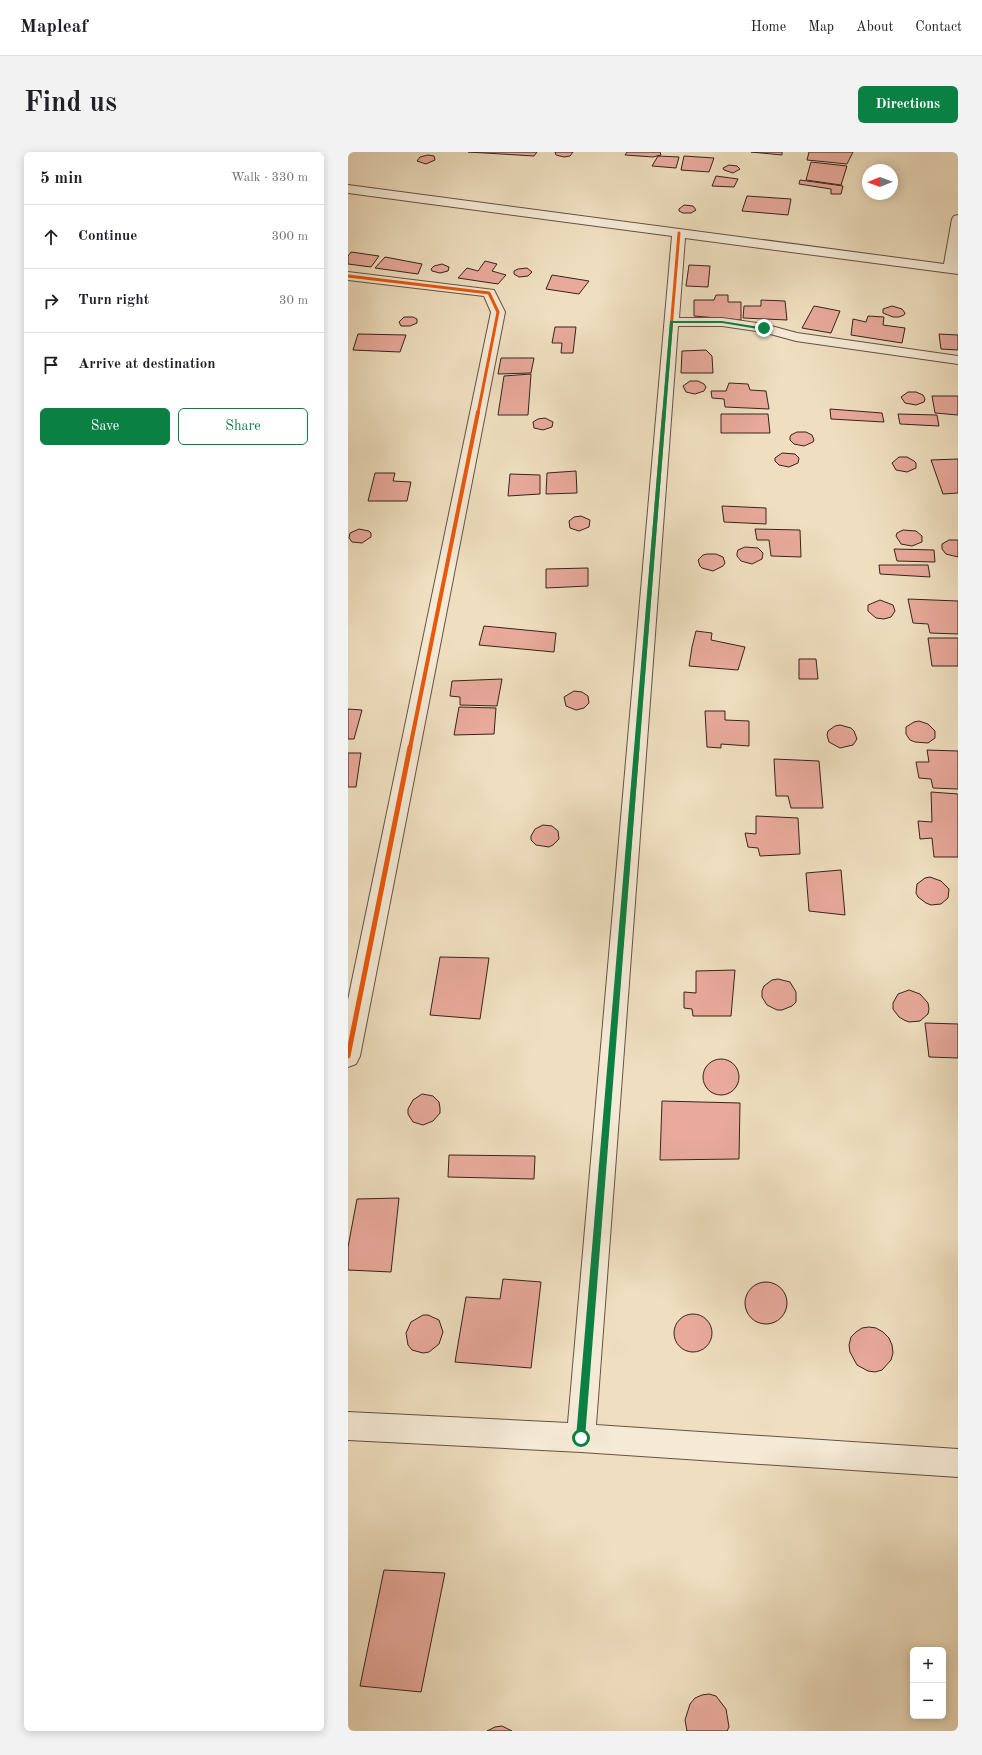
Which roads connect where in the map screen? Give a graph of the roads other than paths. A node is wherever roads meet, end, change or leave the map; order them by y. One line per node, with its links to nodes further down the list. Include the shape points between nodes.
1 (348, 189): 3 (street)
2 (958, 219): 4 (street)
3 (679, 234): 4 (street); 6 (street)
4 (954, 270)
5 (348, 276): 8 (street, via 489,293 498,312)
6 (671, 322): 7 (street, via 722,322 764,328 796,337); 10 (street)
7 (958, 360)
8 (348, 1056)
9 (348, 1426): 10 (street)
10 (581, 1438): 11 (street)
11 (958, 1463)

